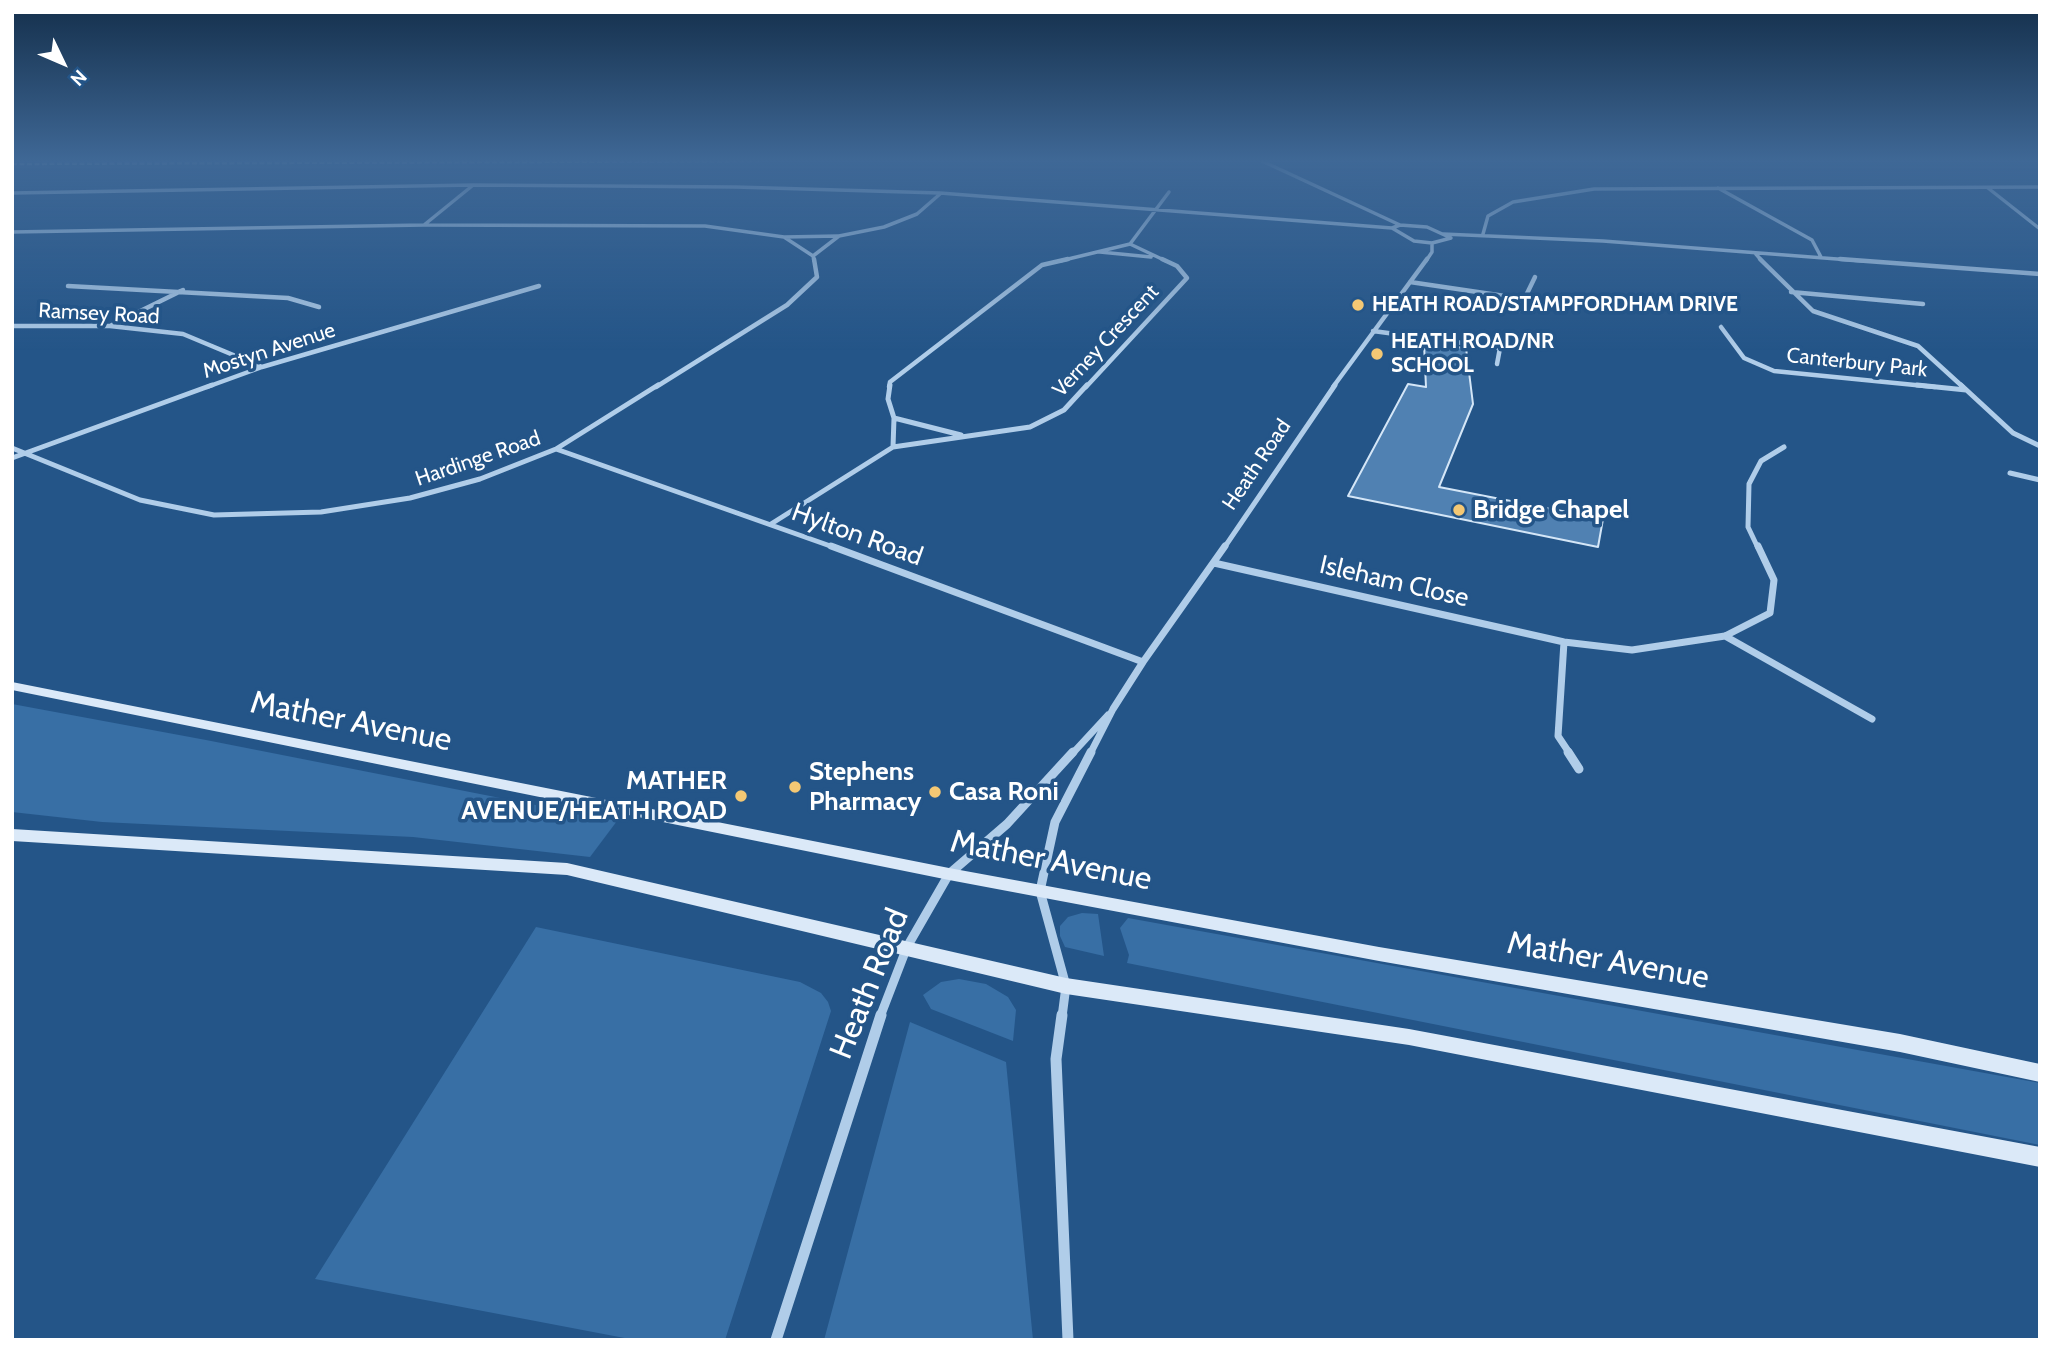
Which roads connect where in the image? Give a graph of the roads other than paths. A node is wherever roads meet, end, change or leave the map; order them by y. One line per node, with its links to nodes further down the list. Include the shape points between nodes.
1 (889, 224): 12 (street)
2 (1144, 224): 15 (street, Verney Crescent)
3 (1346, 224): 8 (street)
4 (1486, 224): 11 (street)
5 (1783, 224): 20 (street, via 1812,240)
6 (424, 225): 9 (street); 13 (street, via 705,226)
7 (1400, 225): 8 (street); 10 (street)
8 (1392, 228): 14 (street, via 1414,241)
9 (12, 232)
10 (1444, 234): 11 (street); 14 (street, via 1450,240)
11 (1483, 234): 17 (street)
12 (839, 236): 13 (street); 18 (street)
13 (784, 237): 18 (street)
14 (1432, 243): 23 (street, Heath Road, via 1432,252)
15 (1130, 244): 16 (street); 19 (street, Verney Crescent)
16 (1093, 252): 19 (street, Verney Crescent); 39 (street, via 1042,265 890,382 888,399)
17 (1755, 252): 20 (street); 27 (street, Canterbury Park)
18 (813, 256): 45 (street, Hardinge Road, via 817,277 787,305)
19 (1156, 257): 40 (street, Verney Crescent, via 1177,266 1187,278 1064,410 1030,427)
20 (1821, 257): 21 (street)
21 (2040, 274)
22 (1535, 277): 28 (street)
23 (1410, 282): 28 (street); 35 (street, Heath Road)
24 (68, 286): 26 (street)
25 (539, 286): 37 (street, Mostyn Avenue)
26 (184, 290): 30 (street, via 288,298); 33 (street)
27 (1791, 292): 29 (street); 38 (street, Canterbury Park, via 1813,311 1918,346)
28 (1525, 299): 31 (street)
29 (1923, 304)
30 (319, 307)
31 (1519, 310)
32 (12, 326): 33 (street, Ramsey Road)
33 (110, 326): 37 (street, Ramsey Road, via 183,334)
34 (1721, 327): 38 (street, Canterbury Park, via 1744,358 1774,371)
35 (1373, 331): 36 (street, via 1500,348); 51 (street, Heath Road)
36 (1497, 364)
37 (262, 367): 46 (street, Mostyn Avenue)
38 (1966, 390): 41 (street, Canterbury Park, via 2012,433)
39 (894, 418): 40 (street, Verney Crescent); 42 (street)
40 (965, 436): 42 (street, Verney Crescent)
41 (2040, 446)
42 (893, 447): 50 (street, Verney Crescent)
43 (1784, 447): 52 (street, Isleham Close, via 1761,461 1749,484 1748,527 1774,580 1770,613)
44 (12, 448): 46 (street, Hardinge Road)
45 (556, 449): 46 (street, Hardinge Road, via 480,479 410,498 321,512 214,515 139,500); 50 (street, Hylton Road)
46 (25, 454): 47 (street, Mostyn Avenue)
47 (12, 458)
48 (2010, 473): 49 (street)
49 (2040, 480)
50 (771, 524): 54 (street, Hylton Road)
51 (1214, 563): 53 (street, Isleham Close); 54 (street, Heath Road)
52 (1725, 636): 53 (street, Isleham Close, via 1632,650); 57 (street)
53 (1564, 642): 58 (street, via 1558,736)
54 (1143, 662): 56 (street, Heath Road)
55 (12, 686): 60 (main road, Mather Avenue)
56 (1113, 709): 60 (street, Heath Road, via 1007,824); 61 (street, Heath Road, via 1055,822)
57 (1872, 719)
58 (1579, 769)
59 (12, 835): 62 (main road, via 567,869)
60 (949, 874): 61 (main road, Mather Avenue); 62 (street, Heath Road)
61 (1040, 891): 63 (street, Heath Road); 64 (main road, Mather Avenue)
62 (907, 947): 63 (main road); 66 (street, Heath Road, via 871,1042)
63 (1066, 986): 65 (main road, via 1409,1037); 67 (street, Heath Road, via 1056,1059)
64 (2040, 1073)
65 (2040, 1157)
66 (776, 1340)
67 (1068, 1340)

